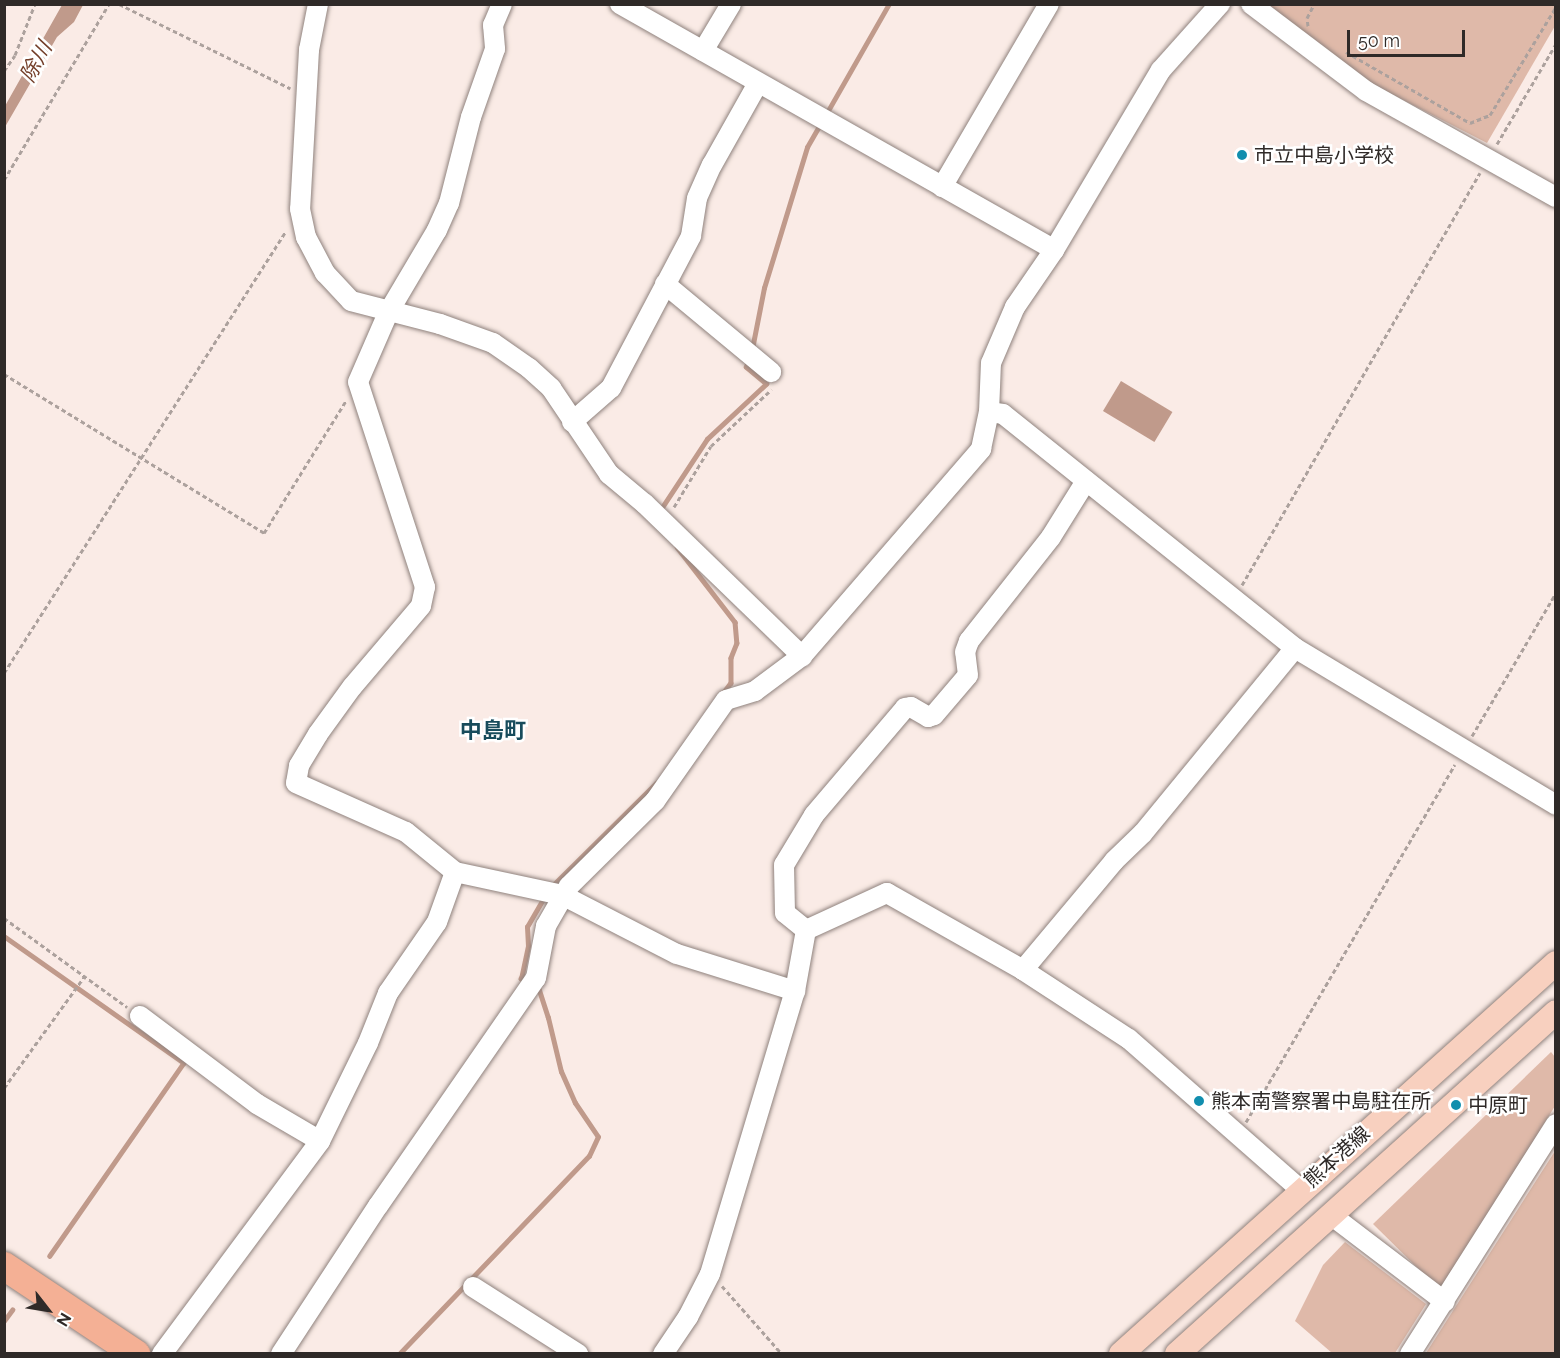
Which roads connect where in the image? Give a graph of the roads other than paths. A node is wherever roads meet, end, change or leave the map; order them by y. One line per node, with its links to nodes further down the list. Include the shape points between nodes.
1 (318, 4): 14 (street, via 309,50 300,209 306,237 325,273 351,300)
2 (502, 4): 14 (street, via 493,25 495,49 471,117 449,203)
3 (620, 4): 8 (street)
4 (731, 4): 8 (street)
5 (1050, 4): 10 (street)
6 (1220, 4): 12 (street, via 1161,70)
7 (1251, 4): 11 (street, via 1366,91)
8 (703, 51): 9 (street)
9 (758, 83): 10 (street); 13 (street, via 712,165 697,198 691,236)
10 (942, 187): 12 (street)
11 (1556, 197)
12 (1054, 250): 16 (street, via 1015,308 991,363)
13 (665, 284): 15 (street); 17 (street, via 611,388)
14 (388, 313): 17 (street, via 440,324 493,343 551,388); 22 (street, via 358,382 425,587 422,606 352,687 318,734 299,766 296,783 406,832)
15 (771, 372)
16 (989, 412): 18 (street, via 1003,414); 20 (street, via 981,449)
17 (572, 422): 20 (street, via 609,474)
18 (1086, 481): 19 (street); 24 (street, via 1051,537 969,641 965,652 968,675 934,715 928,717 911,707 905,708 814,815 784,865 785,913)
19 (1295, 648): 21 (street); 26 (street, via 1143,833 1114,861)
20 (801, 656): 23 (street, via 755,691 726,700 655,801)
21 (1556, 805)
22 (455, 872): 23 (street); 31 (street, via 437,922 388,993)
23 (562, 895): 27 (street, via 677,954); 39 (street, via 546,926 536,978)
24 (806, 930): 26 (street, via 887,893); 27 (street)
25 (1556, 963): 32 (main road, 熊本港線)
26 (1023, 970): 32 (street, via 1129,1039)
27 (795, 991): 41 (street, via 710,1274 688,1317)
28 (1556, 1012): 33 (main road, 熊本港線)
29 (140, 1016): 31 (street, via 257,1104)
30 (1556, 1124): 36 (street)
31 (320, 1141): 38 (street)
32 (1301, 1190): 33 (main road); 42 (main road, 熊本港線)
33 (1331, 1215): 36 (street); 43 (main road, 熊本港線)
34 (4, 1266): 37 (highway)
35 (473, 1287): 40 (street)
36 (1445, 1302): 44 (street)
37 (136, 1353)
38 (162, 1353)
39 (281, 1353)
40 (578, 1353)
41 (663, 1353)
42 (1121, 1353)
43 (1177, 1353)
44 (1410, 1353)

